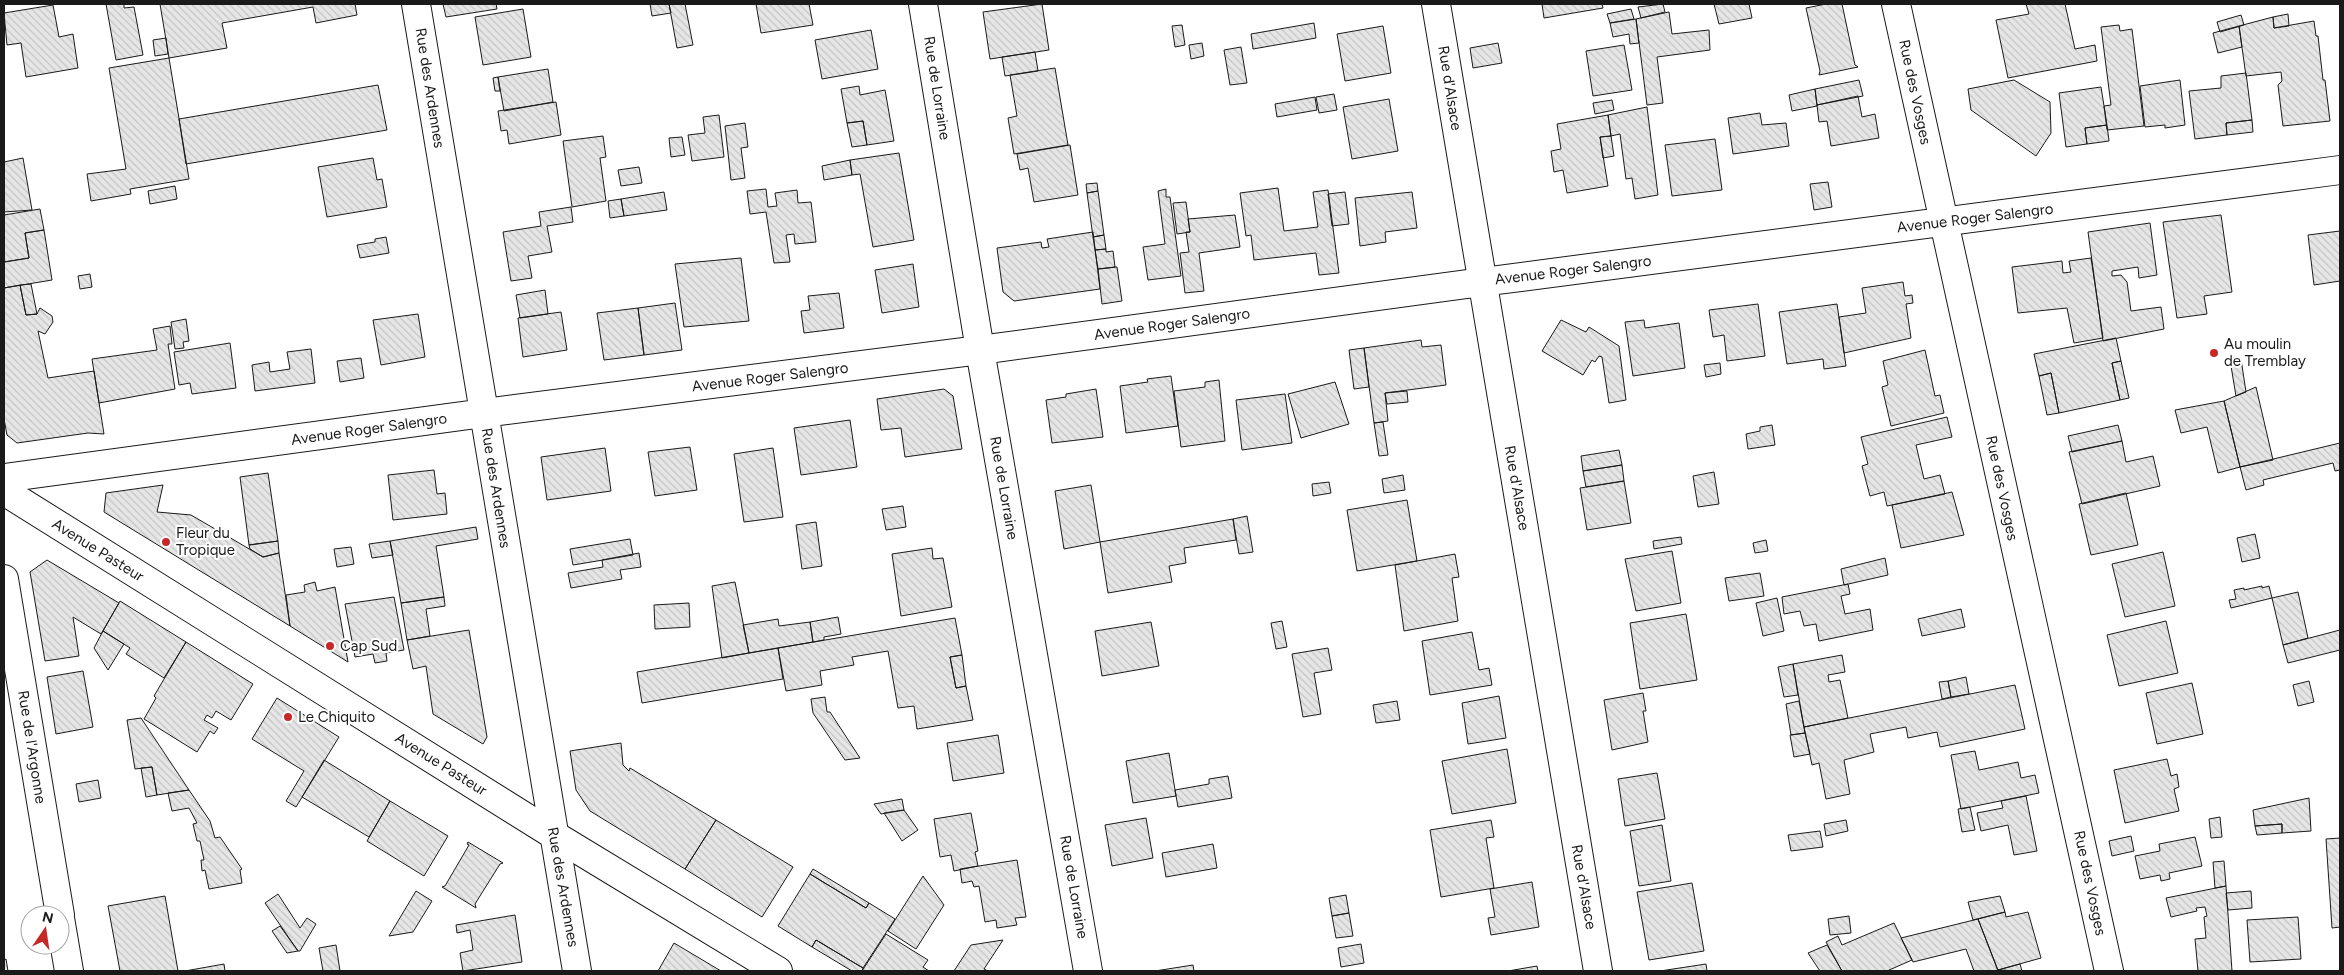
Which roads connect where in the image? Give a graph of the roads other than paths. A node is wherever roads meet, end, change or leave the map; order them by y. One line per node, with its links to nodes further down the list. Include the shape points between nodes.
1 (416, 4): 9 (street, Rue des Ardennes)
2 (923, 4): 8 (street, Rue de Lorraine)
3 (1436, 4): 7 (street, Rue d'Alsace)
4 (1896, 4): 6 (street, Rue des Vosges)
5 (2340, 170): 6 (street, Avenue Roger Salengro)
6 (1944, 223): 7 (street, Avenue Roger Salengro); 21 (street, Rue des Vosges)
7 (1482, 282): 8 (street, Avenue Roger Salengro); 20 (street, Rue d'Alsace)
8 (980, 350): 9 (street, Avenue Roger Salengro); 19 (street, Rue de Lorraine)
9 (484, 413): 10 (street, Avenue Roger Salengro); 13 (street, Rue des Ardennes)
10 (4, 478)
11 (4, 491): 13 (street, Avenue Pasteur)
12 (4, 580): 14 (street, Rue de l'Argonne)
13 (554, 835): 17 (street, Rue des Ardennes); 18 (street, Avenue Pasteur)
14 (58, 905)
15 (66, 955): 16 (street, Rue de l'Argonne)
16 (69, 971)
17 (577, 971)
18 (778, 971)
19 (1088, 971)
20 (1598, 971)
21 (2109, 971)

